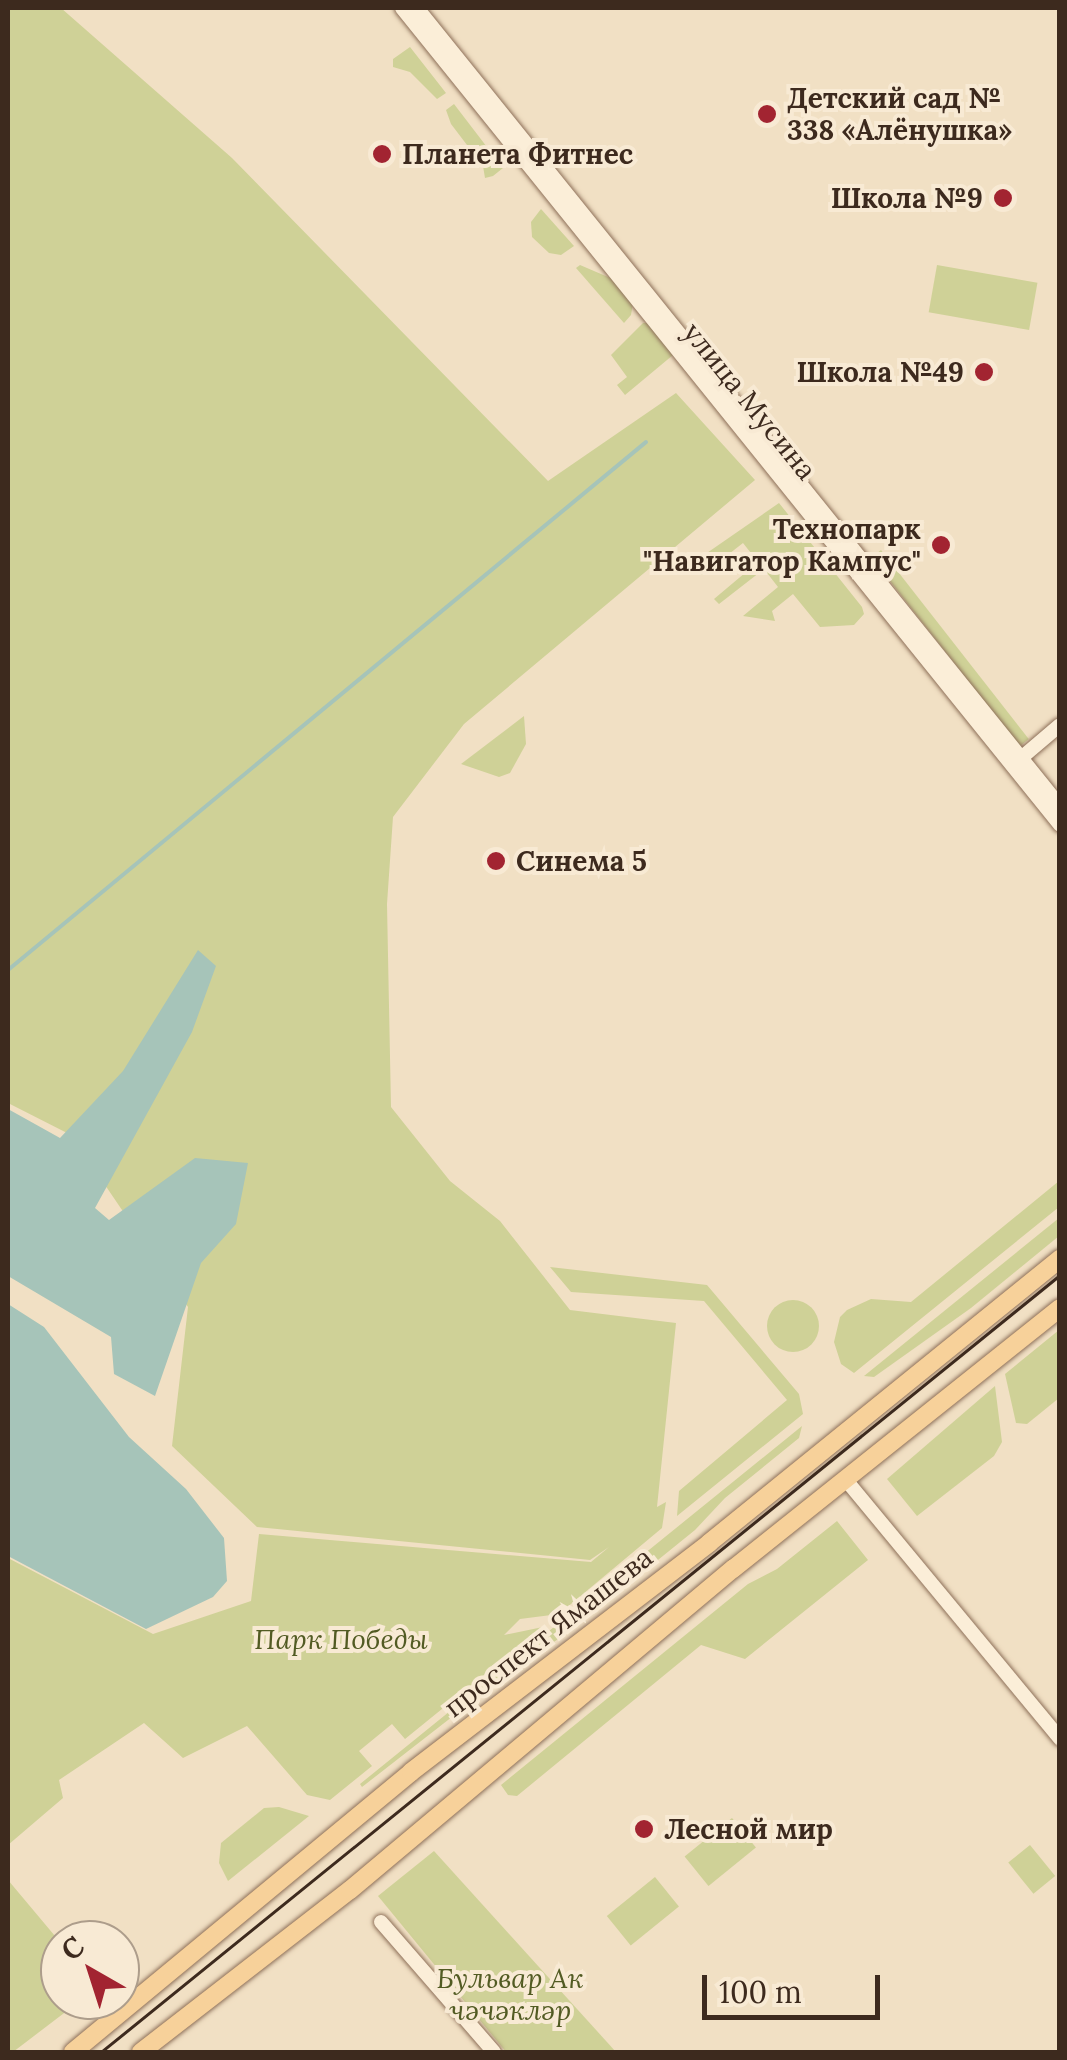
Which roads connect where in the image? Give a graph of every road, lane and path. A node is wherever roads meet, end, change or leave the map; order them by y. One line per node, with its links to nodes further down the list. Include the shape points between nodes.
1 (402, 8): 4 (street, улица Мусина)
2 (417, 8): 4 (street, улица Мусина)
3 (1060, 725): 4 (street)
4 (1016, 762): 5 (street, улица Мусина); 6 (street, улица Мусина)
5 (1060, 806)
6 (1060, 825)
7 (1060, 1259): 12 (main road, проспект Ямашева, via 411,1772)
8 (1060, 1308): 9 (main road)
9 (846, 1480): 10 (street); 13 (main road, via 350,1890)
10 (1060, 1739)
11 (381, 1922): 14 (street)
12 (74, 2052)
13 (142, 2052)
14 (494, 2052)

